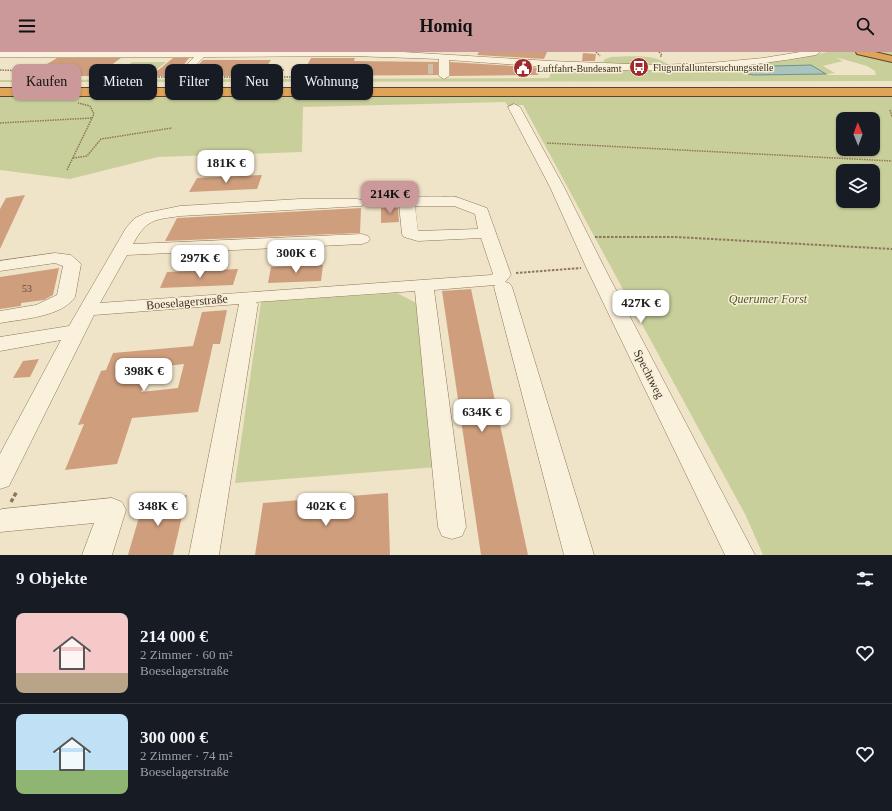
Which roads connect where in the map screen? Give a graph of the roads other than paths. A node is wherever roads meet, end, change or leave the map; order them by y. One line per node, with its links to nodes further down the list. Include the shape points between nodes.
1 (558, 52): 16 (street)
2 (750, 52): 14 (street)
3 (816, 52): 14 (street, via 794,59)
4 (861, 52): 13 (highway)
5 (25, 53): 6 (street); 9 (street)
6 (100, 53): 7 (street)
7 (203, 53): 8 (street); 15 (street)
8 (216, 53): 12 (street, via 381,54)
9 (0, 54)
10 (660, 54): 18 (street)
11 (471, 56): 12 (street); 16 (street)
12 (444, 58): 19 (street, via 444,72)
13 (892, 59)
14 (766, 60): 17 (street)
15 (192, 64)
16 (553, 65): 18 (street, via 604,62)
17 (710, 65): 18 (street); 20 (street)
18 (676, 66)
19 (433, 69)
20 (722, 70)
21 (892, 84): 22 (highway)
22 (0, 86)
23 (0, 92): 24 (highway)
24 (892, 92)
25 (514, 107): 44 (street, Spechtweg)
26 (357, 203): 29 (street, via 164,213 141,221)
27 (487, 233): 31 (street)
28 (362, 239): 29 (street)
29 (121, 250): 34 (street)
30 (0, 266): 35 (street, via 54,258 65,259 72,264 66,297 58,304 45,309)
31 (502, 281): 32 (street, Boeselagerstraße); 43 (street)
32 (424, 285): 34 (street, Boeselagerstraße); 40 (street)
33 (248, 304): 42 (street)
34 (87, 310): 36 (street)
35 (0, 317)
36 (76, 331): 37 (street); 38 (street)
37 (0, 344)
38 (0, 478)
39 (2, 521): 41 (street, via 112,510)
40 (452, 527)
41 (97, 555)
42 (204, 555)
43 (579, 555)
44 (740, 555)

